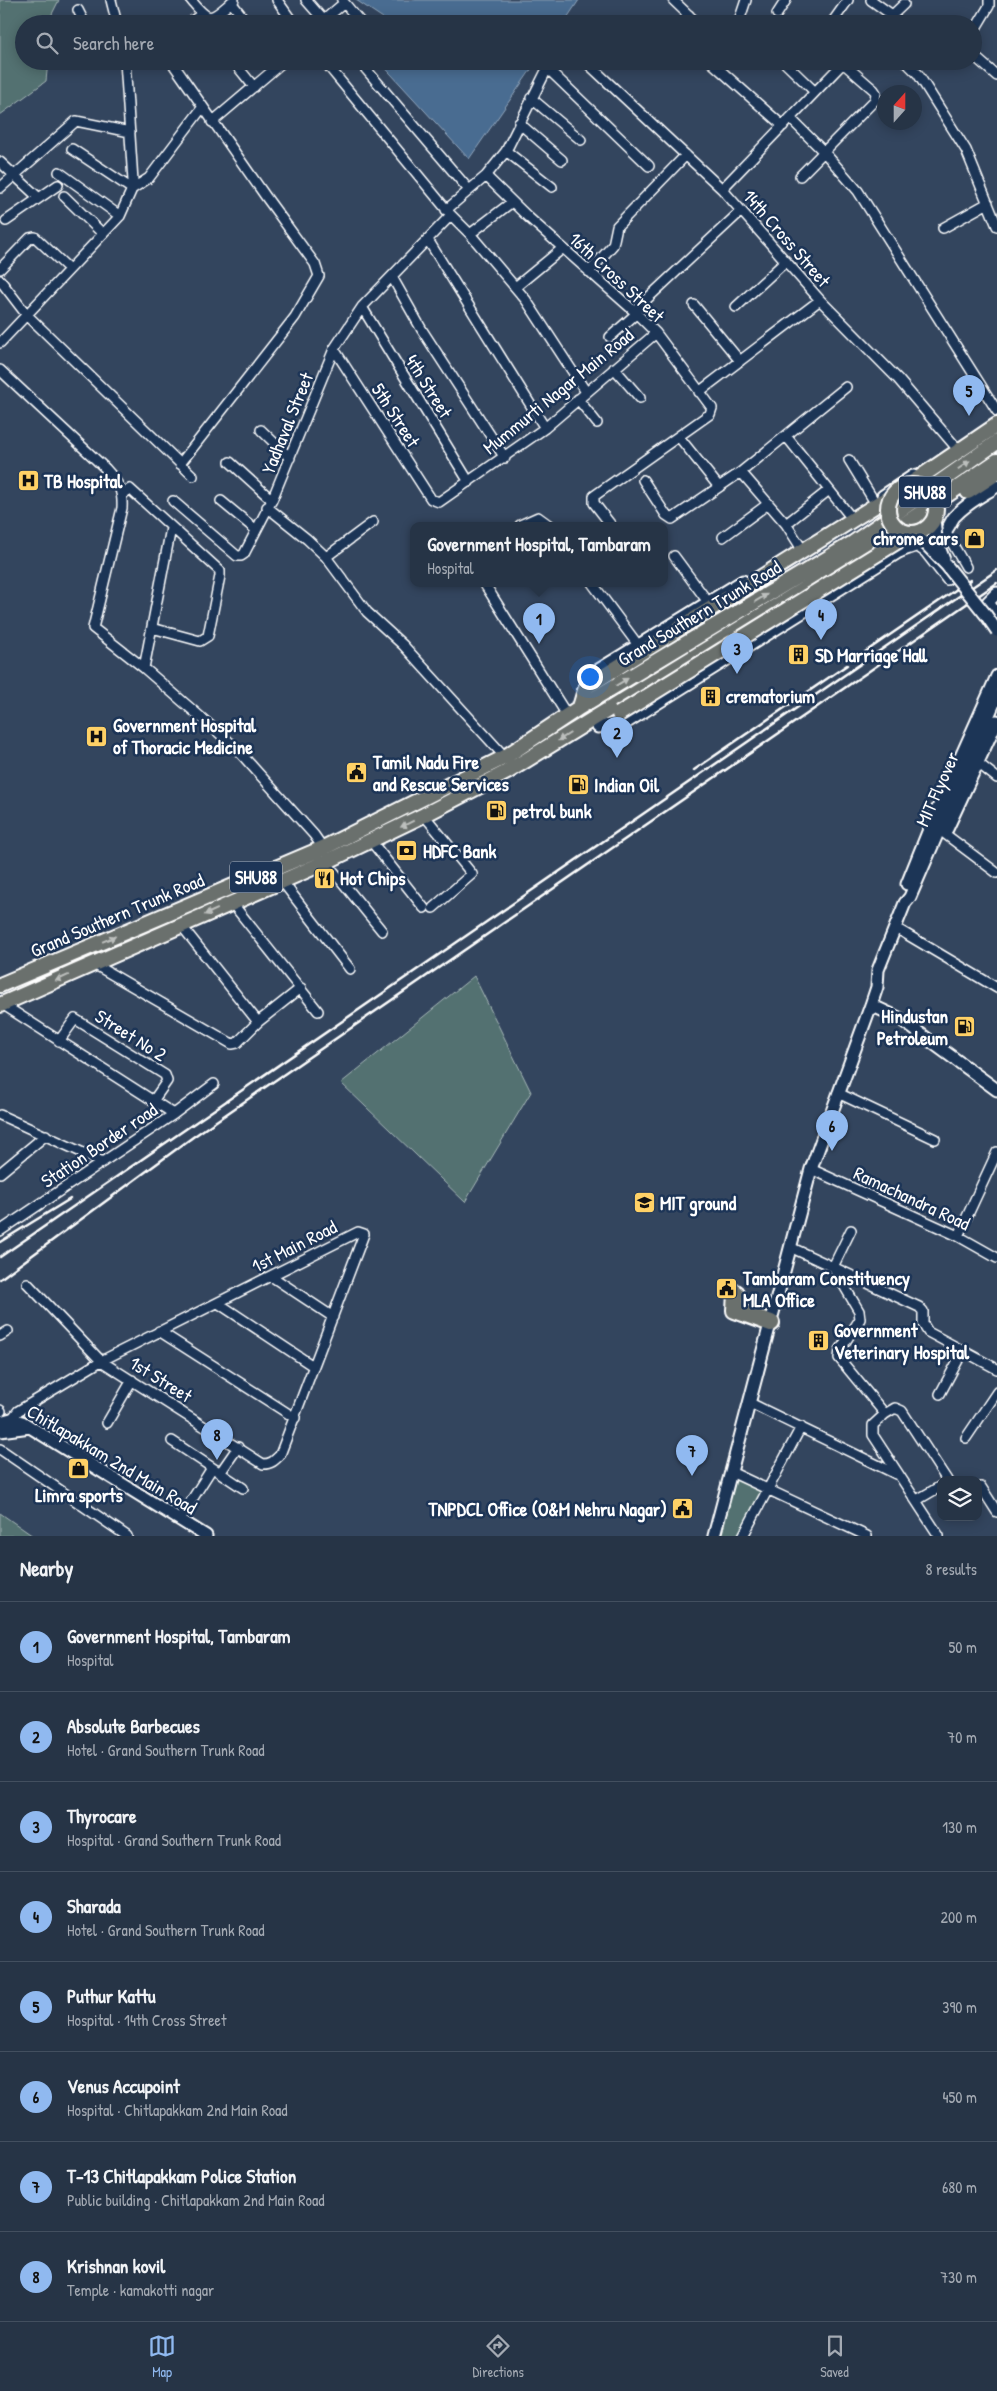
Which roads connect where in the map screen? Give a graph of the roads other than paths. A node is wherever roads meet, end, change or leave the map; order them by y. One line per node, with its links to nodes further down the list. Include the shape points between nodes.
1 (191, 0): 18 (street)
2 (277, 0): 21 (street)
3 (306, 0): 22 (street)
4 (673, 0): 25 (street)
5 (746, 0): 26 (street)
6 (786, 0): 15 (street)
7 (848, 0): 27 (street)
8 (871, 0): 28 (street)
9 (989, 0): 29 (street)
10 (232, 1): 19 (street); 20 (street)
11 (343, 1): 23 (street); 24 (street)
12 (113, 2): 17 (street)
13 (904, 4): 28 (street)
14 (78, 10): 16 (street)
15 (777, 14)
16 (80, 15)
17 (115, 15)
18 (198, 15)
19 (215, 15)
20 (242, 15)
21 (288, 15)
22 (319, 15)
23 (332, 15)
24 (355, 15)
25 (689, 15)
26 (740, 15)
27 (837, 15)
28 (892, 15)
29 (982, 18)
30 (982, 63): 45 (street)
31 (126, 70): 54 (street)
32 (177, 70): 49 (street)
33 (240, 70): 46 (street)
34 (272, 70): 46 (street)
35 (331, 70): 78 (street)
36 (367, 70): 72 (street)
37 (545, 70): 48 (street)
38 (554, 70): 62 (street)
39 (595, 70): 59 (street, 14th Cross Street)
40 (720, 70): 53 (street)
41 (792, 70): 47 (street)
42 (836, 70): 47 (street)
43 (853, 70): 58 (street, via 874,90 876,96 872,104)
44 (914, 70): 76 (street, via 966,150)
45 (997, 76)
46 (254, 87): 51 (street)
47 (814, 91): 50 (street)
48 (531, 98): 52 (street); 55 (street)
49 (202, 108): 51 (street); 70 (street, via 150,178)
50 (790, 118): 53 (street); 58 (street)
51 (212, 122): 127 (street, via 315,264 318,276 295,317)
52 (519, 123): 57 (street); 60 (street)
53 (783, 126): 71 (street)
54 (130, 132): 64 (street, via 76,121); 70 (street)
55 (581, 140)
56 (72, 149): 70 (street)
57 (506, 151): 65 (street); 68 (street)
58 (824, 152): 66 (street); 112 (street, via 858,191)
59 (686, 155): 71 (street, 14th Cross Street); 90 (street, via 617,226 613,245)
60 (562, 160)
61 (0, 162): 64 (street)
62 (649, 166)
63 (59, 172): 79 (street)
64 (16, 175): 69 (street); 74 (street)
65 (486, 176): 72 (street, Yadhaval Street); 75 (street, 16th Cross Street)
66 (800, 176)
67 (58, 185): 74 (street)
68 (552, 187)
69 (0, 188)
70 (132, 189): 79 (street)
71 (722, 189): 77 (street, 14th Cross Street)
72 (469, 190): 78 (street, Yadhaval Street)
73 (64, 196): 83 (street)
74 (39, 198): 80 (street)
75 (512, 202): 84 (street); 86 (street, 16th Cross Street)
76 (988, 204): 81 (street); 82 (street)
77 (741, 210): 87 (street, 14th Cross Street); 98 (street)
78 (448, 212): 84 (street); 85 (street, Yadhaval Street)
79 (120, 216): 83 (street)
80 (6, 221)
81 (997, 226)
82 (943, 228)
83 (103, 234): 89 (street)
84 (470, 234): 108 (street, via 526,300)
85 (428, 240): 91 (street, Yadhaval Street); 116 (street)
86 (562, 248): 90 (street, 16th Cross Street); 93 (street)
87 (786, 262): 94 (street, 14th Cross Street); 97 (street)
88 (0, 269): 89 (street, via 30,238 35,237)
89 (69, 269): 99 (street)
90 (589, 272): 98 (street, 16th Cross Street)
91 (392, 277): 96 (street, Yadhaval Street); 123 (street, via 422,330)
92 (0, 280): 99 (street)
93 (518, 285)
94 (820, 300): 104 (street); 121 (street, 14th Cross Street, via 898,379)
95 (694, 305): 104 (street)
96 (362, 307): 103 (street, Yadhaval Street); 132 (street, 4th Street)
97 (736, 307)
98 (635, 312): 100 (street, 16th Cross Street); 101 (street)
99 (26, 314): 102 (street); 127 (street)
100 (656, 333): 105 (street, Mummurti Nagar Main Road); 109 (street, 16th Cross Street)
101 (610, 337)
102 (0, 343)
103 (334, 349): 122 (street, Yadhaval Street); 139 (street, 5th Street)
104 (740, 361): 109 (street)
105 (614, 368): 108 (street, Mummurti Nagar Main Road); 110 (street)
106 (0, 370): 137 (street, via 106,469)
107 (846, 387): 119 (street)
108 (586, 392): 111 (street, Mummurti Nagar Main Road)
109 (700, 392): 118 (street, 16th Cross Street, via 712,408 711,412)
110 (640, 398)
111 (578, 399): 114 (street); 116 (street, Mummurti Nagar Main Road)
112 (997, 411)
113 (997, 418): 121 (street)
114 (597, 423)
115 (997, 425): 133 (main road)
116 (545, 428): 123 (street, Mummurti Nagar Main Road)
117 (261, 430): 122 (street)
118 (679, 436): 135 (street); 150 (street, 16th Cross Street, via 594,496 594,503)
119 (786, 436): 128 (street); 136 (street)
120 (997, 442): 177 (main road, Grand Southern Trunk Road / SHU88, one-way to 120, via 853,543)
121 (956, 446): 142 (street)
122 (290, 458): 143 (street, Yadhaval Street)
123 (505, 458): 132 (street, Mummurti Nagar Main Road)
124 (849, 460): 142 (street)
125 (997, 461): 162 (main road, Grand Southern Trunk Road / SHU88)
126 (230, 462): 143 (street)
127 (180, 464): 130 (street)
128 (741, 472): 135 (street); 144 (street)
129 (997, 473): 146 (main road)
130 (193, 476)
131 (643, 480): 135 (street, via 672,519)
132 (469, 482): 139 (street, Mummurti Nagar Main Road, via 439,502)
133 (907, 486): 138 (main road, bridge); 146 (main road, bridge, via 928,492 933,498)
134 (997, 486): 154 (street, via 964,507)
135 (719, 487)
136 (829, 490): 145 (street); 151 (street)
137 (123, 494): 152 (street, via 130,490); 173 (street, via 93,628)
138 (892, 495): 156 (main road, bridge, via 887,509 892,523); 175 (main road)
139 (431, 499)
140 (173, 501): 153 (street, Yadhaval Street, via 237,556 244,554)
141 (221, 501): 153 (street)
142 (874, 501): 145 (street)
143 (270, 504): 153 (street, Yadhaval Street); 159 (street)
144 (768, 504): 151 (street); 155 (street)
145 (850, 516): 157 (street)
146 (935, 516): 156 (main road, bridge); 160 (street, bridge, via 936,539)
147 (373, 522): 159 (street)
148 (527, 522): 149 (street, via 538,517)
149 (545, 522)
150 (609, 522)
151 (786, 524): 157 (street)
152 (171, 528): 170 (street); 170 (street, via 216,566 220,576 206,640)
153 (255, 529)
154 (945, 531): 156 (street); 161 (street)
155 (723, 537)
156 (915, 538): 160 (street, bridge); 163 (street); 167 (street, via 909,547); 180 (main road, bridge, via 618,714)
157 (800, 546): 168 (street)
158 (674, 556): 168 (street)
159 (326, 558): 181 (street, via 368,612)
160 (947, 566): 171 (street, bridge)
161 (966, 567)
162 (822, 578): 167 (main road); 180 (main road, Grand Southern Trunk Road / SHU88)
163 (947, 580)
164 (487, 587): 178 (street)
165 (595, 587): 172 (street)
166 (997, 593): 169 (street, via 988,602)
167 (833, 594): 180 (street, via 791,624 627,722)
168 (708, 602): 172 (street)
169 (997, 616)
170 (152, 628): 173 (street)
171 (997, 631)
172 (638, 645): 175 (street, via 587,676)
173 (144, 668): 187 (street, via 234,746 314,835)
174 (997, 676): 190 (street, via 915,862 904,891)
175 (590, 685): 177 (main road)
176 (997, 696): 190 (street, MIT Flyover)
177 (580, 706): 178 (main road, Grand Southern Trunk Road / SHU88)
178 (567, 715): 181 (main road, Grand Southern Trunk Road / SHU88)
179 (996, 725): 182 (street)
180 (591, 726): 184 (main road, Grand Southern Trunk Road / SHU88, one-way to 184)
181 (505, 757): 187 (main road, Grand Southern Trunk Road / SHU88)
182 (978, 763): 183 (street); 185 (street)
183 (997, 778)
184 (424, 815): 186 (main road, Grand Southern Trunk Road / SHU88, one-way to 186); 186 (street, via 472,874 428,908)
185 (945, 834): 188 (street); 190 (street, via 917,896)
186 (371, 841): 187 (main road, Grand Southern Trunk Road / SHU88)
187 (324, 855): 189 (main road, Grand Southern Trunk Road / SHU88); 193 (street); 197 (main road, Grand Southern Trunk Road / SHU88, one-way to 187)
188 (997, 873)
189 (282, 880): 191 (main road, Grand Southern Trunk Road / SHU88); 196 (street)
190 (909, 899): 194 (street); 198 (street, via 878,970)
191 (232, 903): 192 (main road, Grand Southern Trunk Road / SHU88, one-way to 192); 199 (street)
192 (180, 925): 195 (main road, Grand Southern Trunk Road / SHU88); 204 (street)
193 (382, 931)
194 (900, 931): 198 (street); 200 (street)
195 (94, 964): 201 (main road, Grand Southern Trunk Road / SHU88, one-way to 201); 204 (street, via 227,1042 237,1043)
196 (350, 969)
197 (0, 985)
198 (877, 987): 202 (street)
199 (301, 988): 203 (street); 204 (street)
200 (997, 988)
201 (1, 1005): 205 (street)
202 (871, 1005): 207 (street, via 899,1018); 208 (street)
203 (318, 1011)
204 (258, 1022)
205 (59, 1041): 209 (street); 209 (street, Street No 2, via 75,1019 166,1075 166,1084)
206 (214, 1084): 210 (street, Station Border road)
207 (997, 1090)
208 (838, 1092): 213 (street); 216 (street)
209 (153, 1101): 210 (street)
210 (174, 1114): 215 (street, Station Border road)
211 (0, 1115): 212 (street)
212 (46, 1135): 215 (street); 217 (street)
213 (934, 1139)
214 (997, 1152): 220 (street)
215 (103, 1162): 219 (street, Station Border road)
216 (812, 1169): 220 (street, Ramachandra Road); 221 (street)
217 (0, 1173)
218 (851, 1230): 223 (street)
219 (0, 1231)
220 (958, 1236): 222 (street, Ramachandra Road)
221 (790, 1247): 223 (street); 229 (street)
222 (997, 1258)
223 (834, 1267): 233 (street, via 919,1307 928,1332); 241 (street, via 859,1311 860,1319 840,1350 839,1358)
224 (271, 1276): 227 (street, 1st Main Road); 228 (street); 228 (street, 1st Main Road, via 362,1232 363,1237)
225 (27, 1283): 234 (street, 1st Street)
226 (736, 1293): 229 (highway, via 735,1310)
227 (218, 1302): 231 (street, 1st Main Road); 235 (street)
228 (333, 1317): 235 (street)
229 (771, 1323): 240 (street)
230 (8, 1331): 232 (street)
231 (159, 1331): 234 (street, 1st Main Road); 243 (street)
232 (0, 1336)
233 (964, 1351): 236 (street); 239 (street)
234 (101, 1360): 237 (street, 1st Street); 242 (street, 1st Main Road, via 18,1411)
235 (313, 1366): 243 (street)
236 (997, 1369)
237 (132, 1380): 244 (street); 250 (street, 1st Street)
238 (997, 1392): 248 (street)
239 (940, 1394)
240 (750, 1403): 246 (street); 253 (street)
241 (885, 1414): 254 (street, via 871,1431); 255 (street, via 895,1408 902,1411)
242 (4, 1415): 245 (street, Chitlapakkam 2nd Main Road)
243 (295, 1418): 250 (street, 1st Street, via 280,1456 273,1462 263,1464)
244 (107, 1423)
245 (30, 1426): 247 (street); 262 (street, Chitlapakkam 2nd Main Road)
246 (801, 1428): 254 (street); 258 (street)
247 (0, 1431)
248 (966, 1438)
249 (172, 1441): 252 (street)
250 (238, 1447): 252 (street)
251 (0, 1449): 263 (street)
252 (216, 1470): 256 (street); 262 (street)
253 (731, 1472): 258 (street); 265 (street)
254 (897, 1474): 260 (street)
255 (943, 1476)
256 (243, 1488)
257 (937, 1488): 260 (street)
258 (767, 1489): 266 (street); 267 (street)
259 (982, 1489): 261 (street)
260 (917, 1500): 268 (street)
261 (997, 1512)
262 (179, 1520): 264 (street, Chitlapakkam 2nd Main Road)
263 (127, 1536)
264 (205, 1536)
265 (714, 1536)
266 (743, 1536)
267 (867, 1536)
268 (939, 1536)

